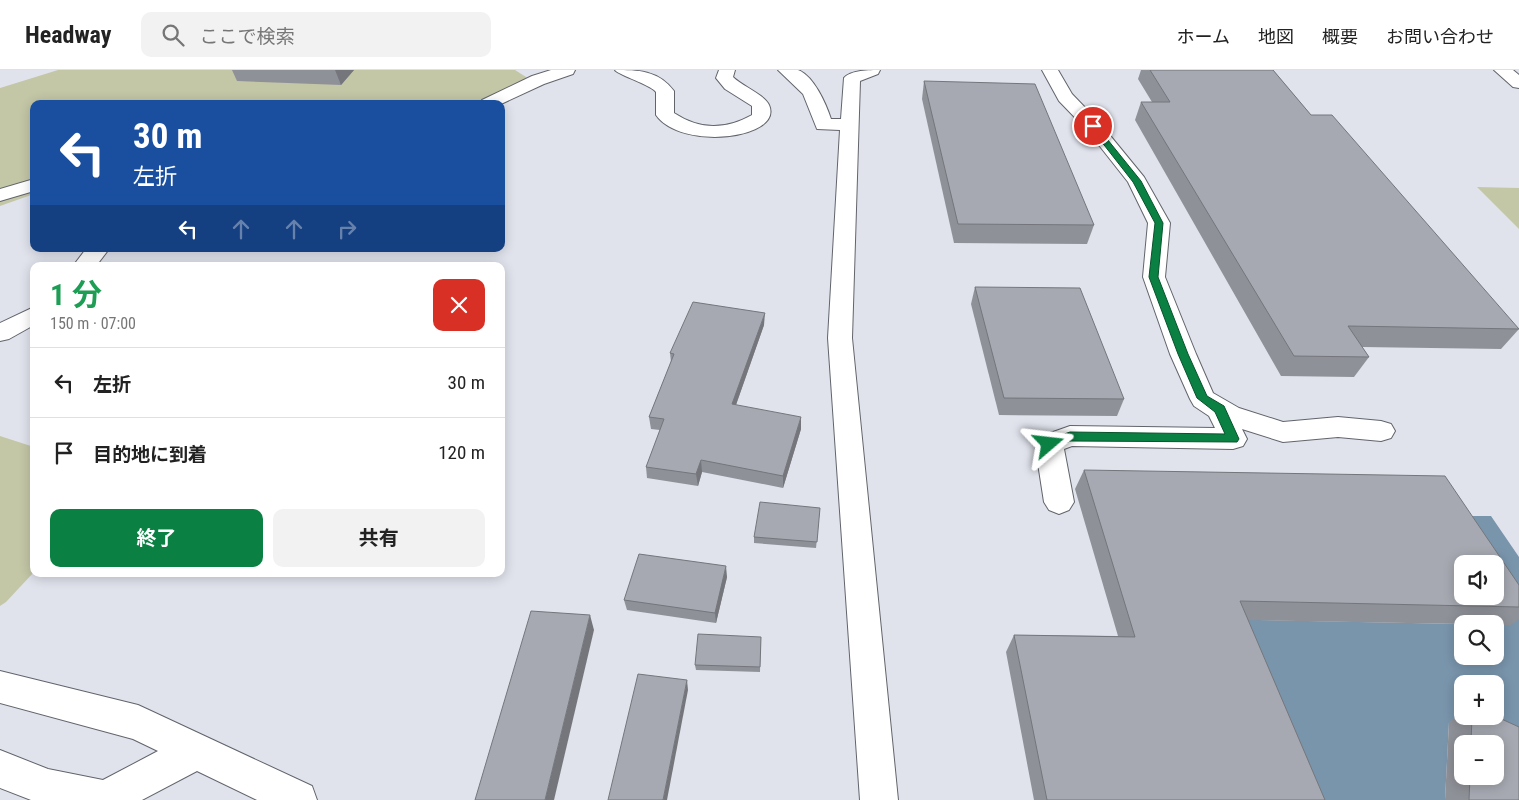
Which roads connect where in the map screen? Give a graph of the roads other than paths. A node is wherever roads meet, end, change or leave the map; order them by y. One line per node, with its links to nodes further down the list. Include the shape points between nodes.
1 (567, 70): 9 (street)
2 (623, 70): 3 (street, via 658,83 665,91 665,116 683,128 707,132 736,130 760,118 760,104 724,78)
3 (727, 70)
4 (786, 70): 10 (street, via 811,91 824,125)
5 (872, 70): 10 (street, via 852,78)
6 (1050, 70): 17 (street, via 1065,97 1137,181 1159,223 1154,277 1203,398)
7 (1502, 70): 8 (street)
8 (1519, 83)
9 (496, 100)
10 (850, 124): 24 (street, via 840,338)
11 (30, 186): 12 (street)
12 (0, 195)
13 (96, 252): 14 (street)
14 (87, 262)
15 (30, 317): 16 (street)
16 (0, 333)
17 (1220, 409): 18 (street, via 1229,415 1283,432 1338,427); 19 (street, via 1233,439 1070,436 1049,444)
18 (1381, 431)
19 (1059, 502)
20 (0, 687): 21 (street, via 138,723)
21 (197, 751): 22 (street, via 105,799 48,788); 23 (street)
22 (0, 769)
23 (298, 800)
24 (879, 800)

